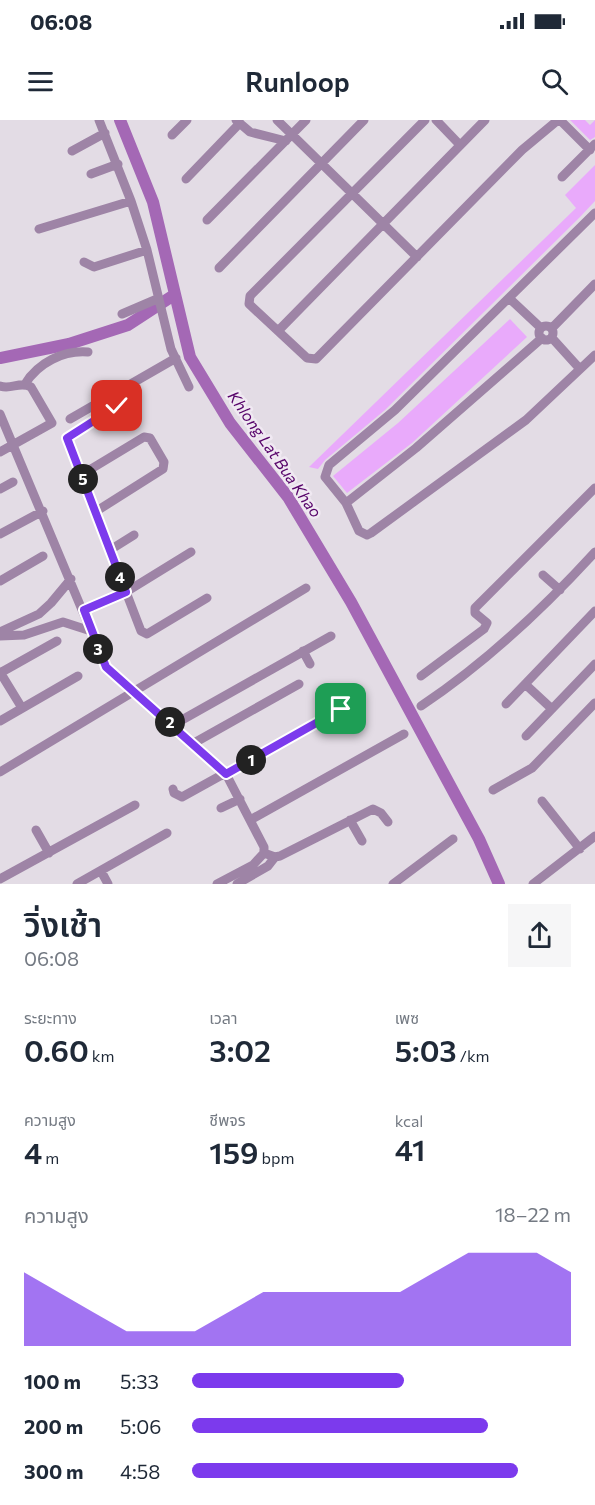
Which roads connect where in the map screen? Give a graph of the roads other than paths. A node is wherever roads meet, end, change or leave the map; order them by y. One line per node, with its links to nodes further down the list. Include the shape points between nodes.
1 (99, 120): 11 (street)
2 (187, 120): 12 (street)
3 (277, 120): 13 (street)
4 (306, 120): 13 (street)
5 (364, 120): 18 (street)
6 (425, 120): 22 (street)
7 (436, 120): 14 (street)
8 (485, 120): 14 (street)
9 (559, 120): 15 (street); 29 (street, via 522,150)
10 (238, 122): 13 (street, via 250,132); 21 (street)
11 (105, 133): 16 (street); 17 (street)
12 (172, 135)
13 (289, 138): 18 (street); 25 (street)
14 (460, 145): 26 (street)
15 (592, 147): 20 (street)
16 (72, 152)
17 (118, 164): 19 (street); 23 (street)
18 (321, 164): 22 (street); 31 (street)
19 (91, 174)
20 (562, 177)
21 (186, 179)
22 (352, 194): 26 (street); 36 (street, via 250,296 249,304)
23 (131, 201): 27 (street); 28 (street)
24 (595, 213): 34 (street)
25 (207, 220)
26 (383, 225): 29 (street); 36 (street)
27 (39, 229)
28 (147, 250): 30 (street, via 94,267); 33 (street)
29 (417, 257): 36 (street, via 316,359 307,358)
30 (84, 262)
31 (219, 268)
32 (595, 284): 37 (street)
33 (157, 297): 35 (street); 40 (street)
34 (509, 298): 37 (street); 54 (street, via 395,410 329,465 325,477)
35 (122, 314)
36 (278, 331)
37 (546, 333): 41 (street); 54 (street, via 416,448)
38 (88, 352): 42 (street, via 54,358 35,369)
39 (595, 355): 41 (street)
40 (176, 358): 44 (street); 47 (street)
41 (580, 369): 54 (street, via 526,420 371,533 359,531)
42 (25, 384): 43 (street); 48 (street, via 31,387 51,423)
43 (0, 386)
44 (189, 387)
45 (117, 406): 50 (street, via 67,438)
46 (0, 414): 48 (street)
47 (70, 419)
48 (15, 444): 49 (street); 55 (street)
49 (0, 452)
50 (81, 475): 56 (street); 56 (street, via 147,436 164,462 163,469)
51 (13, 482): 53 (street)
52 (595, 488): 81 (street, via 475,608 487,623 484,629)
53 (0, 489)
54 (346, 503)
55 (43, 511): 57 (street); 64 (street)
56 (95, 512): 59 (street)
57 (0, 534)
58 (134, 535): 59 (street)
59 (110, 550): 68 (street)
60 (191, 552): 68 (street)
61 (595, 552): 67 (street)
62 (43, 556): 65 (street)
63 (543, 575): 67 (street)
64 (71, 579): 70 (street); 73 (street, via 39,614)
65 (0, 581)
66 (306, 588): 84 (street)
67 (560, 590): 87 (street, via 475,669)
68 (126, 592): 69 (street, via 141,631 147,634); 70 (street)
69 (207, 598)
70 (84, 610): 72 (street)
71 (595, 611): 83 (street)
72 (91, 632): 73 (street, via 63,622 24,635); 84 (street, via 106,667)
73 (0, 634)
74 (331, 636): 76 (street)
75 (57, 641): 79 (street)
76 (303, 651): 77 (street); 92 (street, via 254,683)
77 (310, 664)
78 (595, 664): 90 (street)
79 (0, 673): 88 (street)
80 (78, 676): 88 (street)
81 (421, 676)
82 (300, 684): 95 (street)
83 (525, 684): 86 (street); 90 (street)
84 (135, 691): 92 (street); 96 (street)
85 (595, 703): 99 (street, via 526,773)
86 (506, 704)
87 (421, 706)
88 (22, 708): 91 (street)
89 (341, 709): 97 (street)
90 (552, 709): 94 (street)
91 (0, 721)
92 (173, 725): 95 (street)
93 (404, 734): 104 (street)
94 (526, 736)
95 (194, 743): 97 (street)
96 (0, 772)
97 (226, 774): 98 (street, via 182,797); 100 (street)
98 (173, 789)
99 (493, 790)
100 (240, 799): 103 (street); 104 (street)
101 (542, 801): 112 (street)
102 (135, 805): 113 (street)
103 (221, 808)
104 (252, 819): 114 (street)
105 (350, 820): 106 (street, via 374,809); 111 (street); 115 (street)
106 (388, 822)
107 (36, 830): 113 (street)
108 (167, 833): 116 (street)
109 (595, 836): 112 (street)
110 (453, 839): 123 (street)
111 (362, 841)
112 (580, 849): 118 (street)
113 (49, 853): 117 (street)
114 (264, 853): 115 (street); 121 (street, via 253,864)
115 (275, 857): 122 (street, via 268,866)
116 (101, 871): 119 (street); 120 (street)
117 (0, 879)
118 (534, 883)
119 (77, 884)
120 (108, 884)
121 (217, 884)
122 (237, 884)
123 (393, 884)

